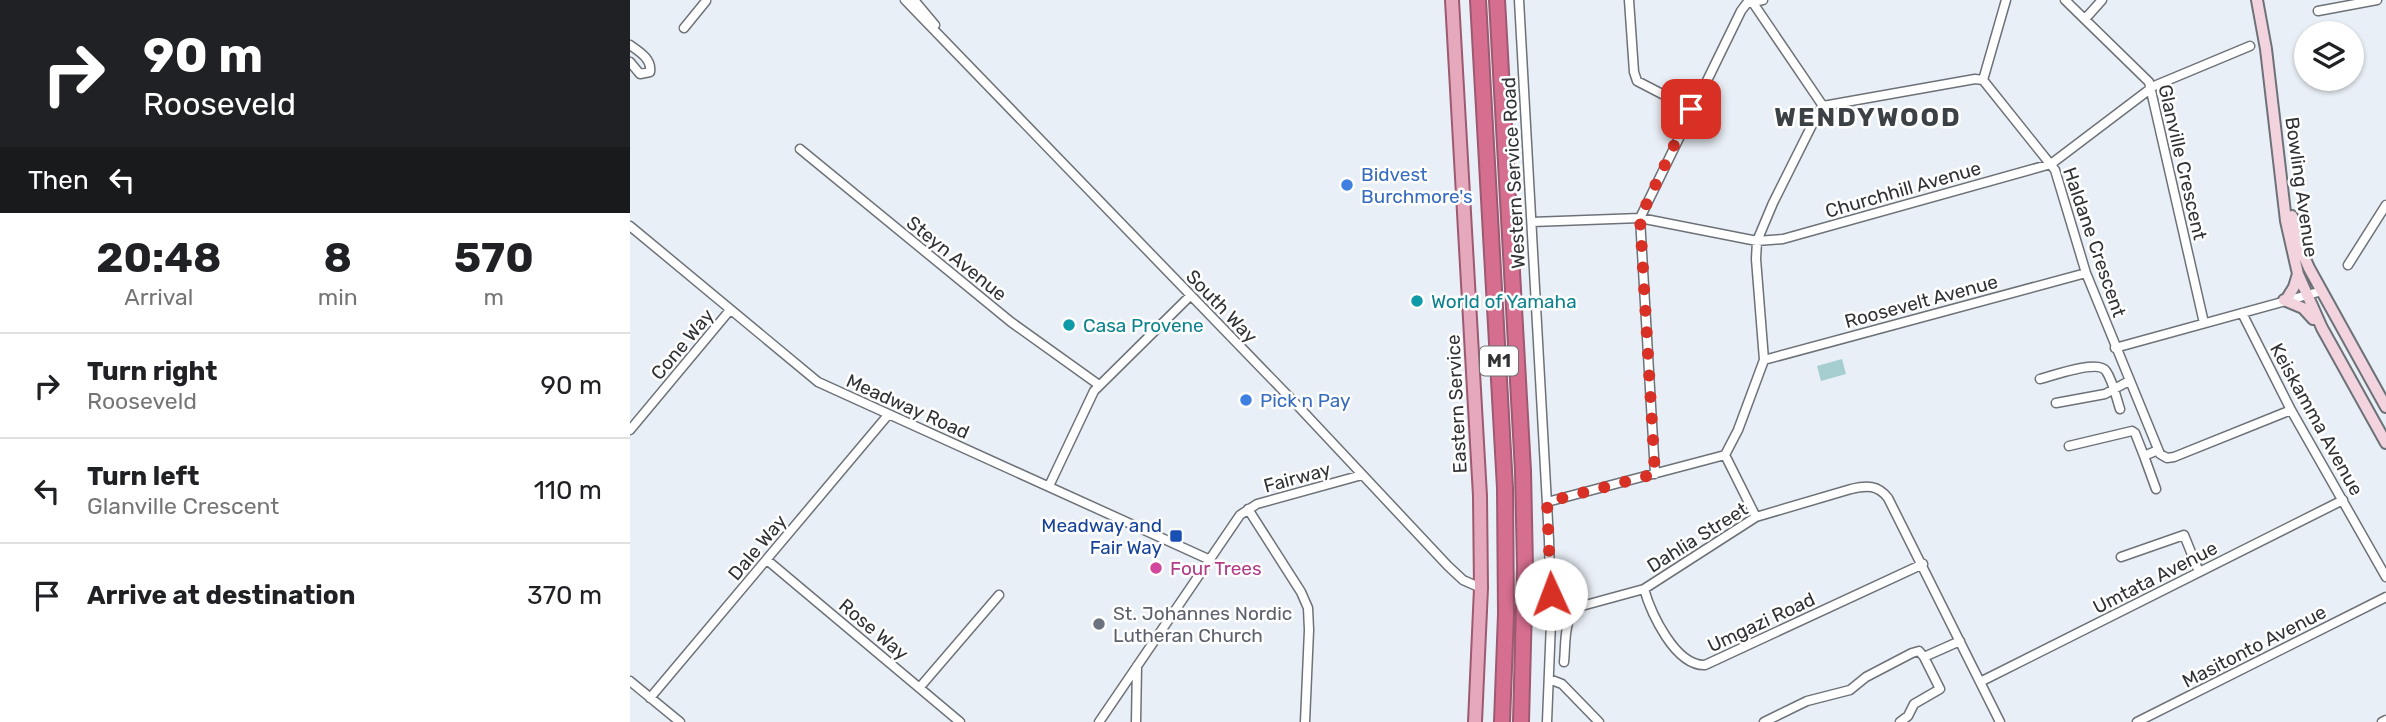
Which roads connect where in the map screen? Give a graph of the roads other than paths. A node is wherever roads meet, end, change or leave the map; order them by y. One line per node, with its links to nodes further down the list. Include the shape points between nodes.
1 (706, 0): 18 (street)
2 (905, 0): 19 (street, South Way)
3 (914, 0): 19 (street, South Way)
4 (1452, 0): 76 (main road, Eastern Service, via 1479,459)
5 (1478, 0): 95 (highway, M1, via 1505,476)
6 (1497, 0): 96 (highway, M1, via 1523,471)
7 (1519, 0): 31 (street, Western Service Road)
8 (1629, 0): 26 (street, via 1637,81)
9 (1763, 0): 15 (street)
10 (2006, 0): 23 (street)
11 (2065, 0): 17 (street, Glanville Crescent)
12 (2102, 0): 17 (street)
13 (2260, 0): 36 (main road, Bowling Avenue, via 2286,221); 37 (main road, Bowling Avenue, via 2294,225 2303,257)
14 (2377, 0): 16 (street)
15 (1752, 1): 25 (street); 26 (street, via 1743,6)
16 (2318, 11)
17 (2085, 19): 24 (street, Glanville Crescent, via 2144,75)
18 (684, 28)
19 (944, 39): 38 (street, South Way)
20 (630, 45): 22 (street, via 646,58 650,72 640,74)
21 (2250, 46): 24 (street, Churchhill Avenue)
22 (630, 62)
23 (1983, 80): 25 (street); 28 (street, Haldane Crescent)
24 (2151, 88): 28 (street, Churchhill Avenue); 43 (street, Glanville Crescent)
25 (1823, 106): 33 (street)
26 (1691, 109): 30 (street)
27 (800, 149): 49 (street, Steyn Avenue, via 1011,322)
28 (2051, 164): 33 (street, Churchhill Avenue, via 1783,239); 35 (street, Haldane Crescent)
29 (2386, 205): 34 (street)
30 (1640, 218): 31 (street, Churchhill Avenue); 33 (street, Churchhill Avenue); 62 (street)
31 (1532, 222): 67 (street, Western Service Road)
32 (630, 226): 41 (street, Meadway Road)
33 (1757, 241): 46 (street)
34 (2348, 265)
35 (2086, 273): 45 (street, Haldane Crescent); 46 (street, Roosevelt Avenue)
36 (2298, 274): 39 (main road, Bowling Avenue); 40 (main road)
37 (2322, 291): 39 (street); 52 (main road, Bowling Avenue)
38 (1190, 296): 49 (street); 63 (street, South Way)
39 (2306, 296): 40 (street); 44 (main road, Bowling Avenue)
40 (2285, 300): 42 (street); 44 (main road, via 2303,308)
41 (730, 310): 55 (street, Meadway Road, via 813,379); 56 (street, Cone Way)
42 (2242, 313): 43 (street); 54 (street, Keiskamma Avenue)
43 (2204, 323): 45 (street)
44 (2322, 328): 57 (main road, Bowling Avenue)
45 (2115, 348): 48 (street, Haldane Crescent)
46 (1764, 360): 60 (street)
47 (2040, 379): 50 (street, via 2096,366 2106,371)
48 (2129, 381): 50 (street); 59 (street, Haldane Crescent)
49 (1099, 385): 64 (street)
50 (2113, 391): 51 (street); 53 (street)
51 (2056, 403)
52 (2386, 407)
53 (2120, 409)
54 (2291, 410): 59 (street, via 2174,457); 66 (street, Keiskamma Avenue)
55 (888, 415): 64 (street, Meadway Road); 72 (street, Dale Way)
56 (630, 430)
57 (2386, 443)
58 (2069, 446): 61 (street, via 2132,431)
59 (2161, 454): 61 (street)
60 (1725, 455): 62 (street); 69 (street)
61 (2144, 456): 65 (street)
62 (1655, 474): 67 (street)
63 (1362, 475): 68 (street, Fairway); 76 (street, South Way, via 1457,575)
64 (1049, 486): 71 (street, Meadway Road)
65 (2156, 489)
66 (2343, 500): 74 (street, Umtata Avenue); 75 (street, Keiskamma Avenue)
67 (1547, 502): 84 (street, Western Service Road)
68 (1248, 509): 71 (street, Fairway); 93 (street, via 1308,608)
69 (1756, 517): 73 (street, Dahlia Street, via 1874,487 1888,498); 77 (street, Dahlia Street)
70 (2121, 557): 74 (street, via 2184,535)
71 (1209, 559): 83 (street, Fairway)
72 (767, 560): 87 (street, Rose Way); 88 (street, Dale Way)
73 (1923, 564): 77 (street, Umgazi Road, via 1705,665 1689,661 1669,639 1651,612); 80 (street, Dahlia Street)
74 (2199, 572): 86 (street, Umtata Avenue)
75 (2386, 577)
76 (1481, 588): 94 (main road, Eastern Service)
77 (1644, 589): 82 (street, Dahlia Street, via 1575,609 1569,620)
78 (999, 595): 87 (street)
79 (2386, 597): 102 (street, Masitonto Avenue)
80 (1960, 640): 81 (street); 86 (street, Dahlia Street)
81 (1924, 657): 99 (street, via 1915,652 1850,690 1807,701); 100 (street, via 1940,689 1914,704)
82 (1564, 662)
83 (1137, 666): 91 (street, Fairway); 92 (street)
84 (1549, 679): 97 (street, Western Service Road); 98 (street, via 1562,684)
85 (630, 681): 88 (street)
86 (1980, 681): 101 (street, Dahlia Street)
87 (919, 687): 90 (street, Rose Way)
88 (650, 698): 89 (street)
89 (680, 722)
90 (960, 722)
91 (1099, 722)
92 (1136, 722)
93 (1305, 722)
94 (1475, 722)
95 (1502, 722)
96 (1521, 722)
97 (1547, 722)
98 (1600, 722)
99 (1765, 722)
100 (1900, 722)
101 (2000, 722)
102 (2137, 722)

